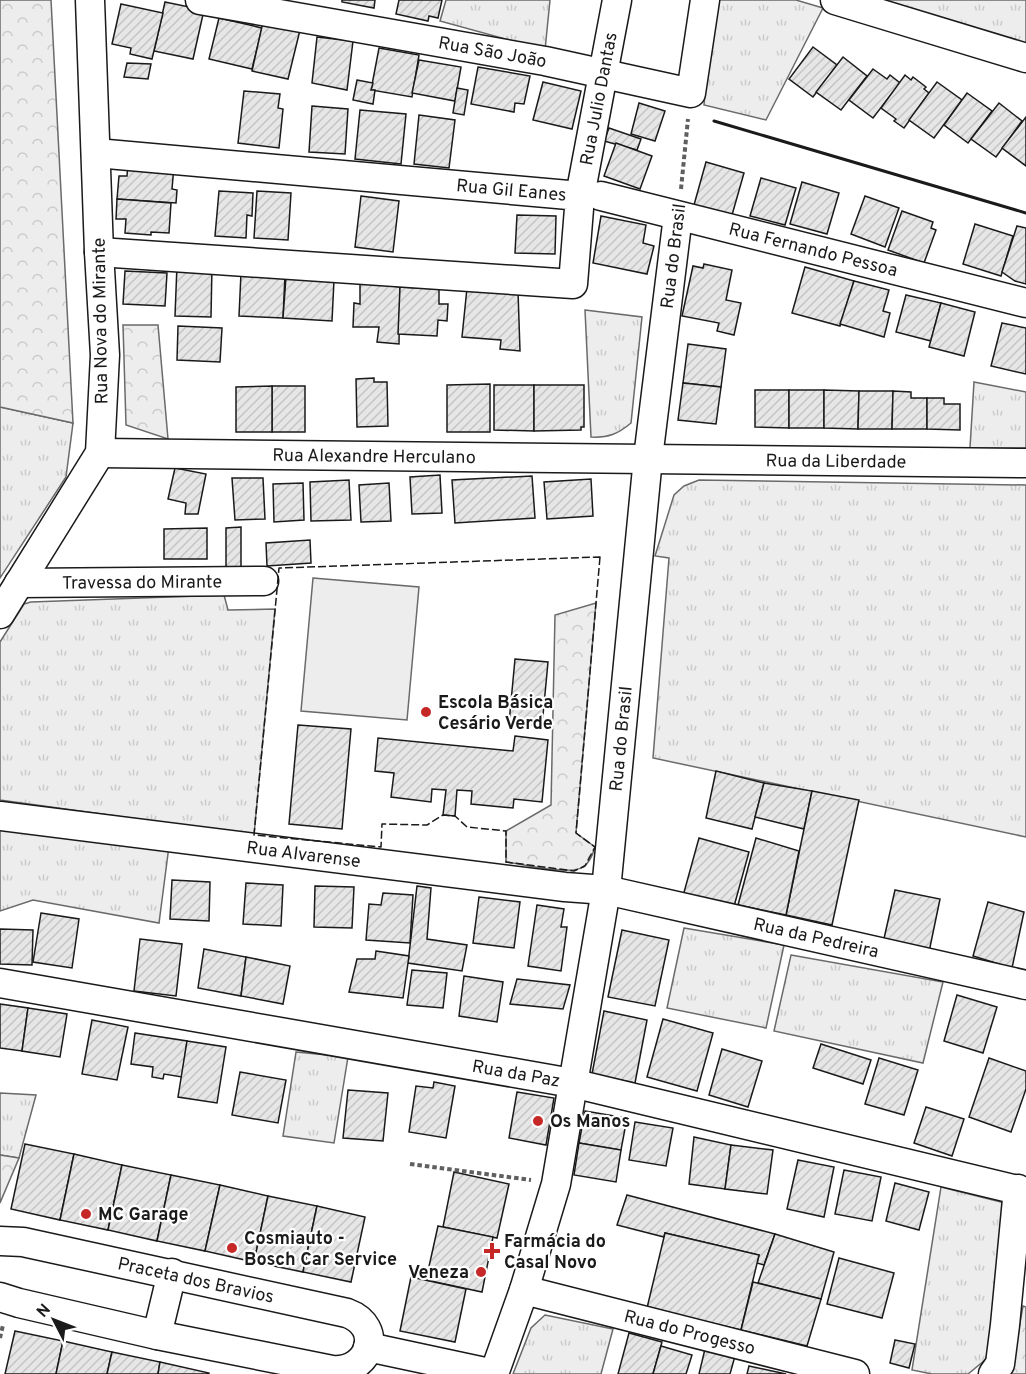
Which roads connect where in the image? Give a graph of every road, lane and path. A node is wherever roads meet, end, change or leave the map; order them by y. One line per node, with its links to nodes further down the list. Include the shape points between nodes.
1 (90, 0): 9 (street, Rua Nova do Mirante)
2 (200, 0): 7 (street, Rua São João)
3 (617, 0): 7 (street, Rua Julio Dantas)
4 (705, 0): 8 (street)
5 (835, 0): 6 (street)
6 (1026, 58)
7 (603, 72): 8 (street, Rua São João); 10 (street, Rua Julio Dantas)
8 (691, 93): 11 (path, Rua do Brasil)
9 (96, 153): 10 (street, Rua Gil Eanes); 12 (street, Rua Nova do Mirante)
10 (590, 196): 11 (street, Rua Fernando Pessoa); 12 (street, Rua Gil Eanes, via 573,284)
11 (678, 216): 13 (street, Rua Fernando Pessoa); 15 (street, Rua do Brasil)
12 (99, 252): 14 (street, Rua Nova do Mirante, via 105,355)
13 (1026, 303)
14 (100, 453): 15 (street, Rua Alexandre Herculano); 18 (street, Rua Nova do Mirante)
15 (648, 458): 16 (street, Rua da Liberdade); 21 (street, Rua do Brasil)
16 (1026, 463)
17 (264, 581): 18 (street, Travessa do Mirante)
18 (19, 583): 19 (street, Rua Nova do Mirante)
19 (0, 614)
20 (0, 816): 21 (street, Rua Alvarense)
21 (606, 890): 23 (street, Rua da Pedreira); 24 (street, Rua do Brasil)
22 (0, 983): 24 (street, Rua da Paz)
23 (1026, 985)
24 (572, 1083): 26 (street, Rua do Brasil); 27 (street, Rua da Paz)
25 (410, 1164): 26 (path)
26 (556, 1184): 30 (street, Rua do Brasil)
27 (1022, 1190): 37 (street, via 1000,1364)
28 (0, 1241): 29 (street, Praceta dos Bravios, via 23,1242)
29 (172, 1273): 32 (street); 33 (street, Praceta dos Bravios, via 347,1313 367,1328)
30 (524, 1290): 34 (street, Rua do Progesso); 35 (street, Rua do Brasil)
31 (0, 1297): 32 (street)
32 (157, 1335): 33 (street, via 338,1371 358,1364)
33 (368, 1347): 35 (street)
34 (816, 1369): 36 (street, Rua do Progesso)
35 (494, 1374)
36 (855, 1374)
37 (993, 1374)

